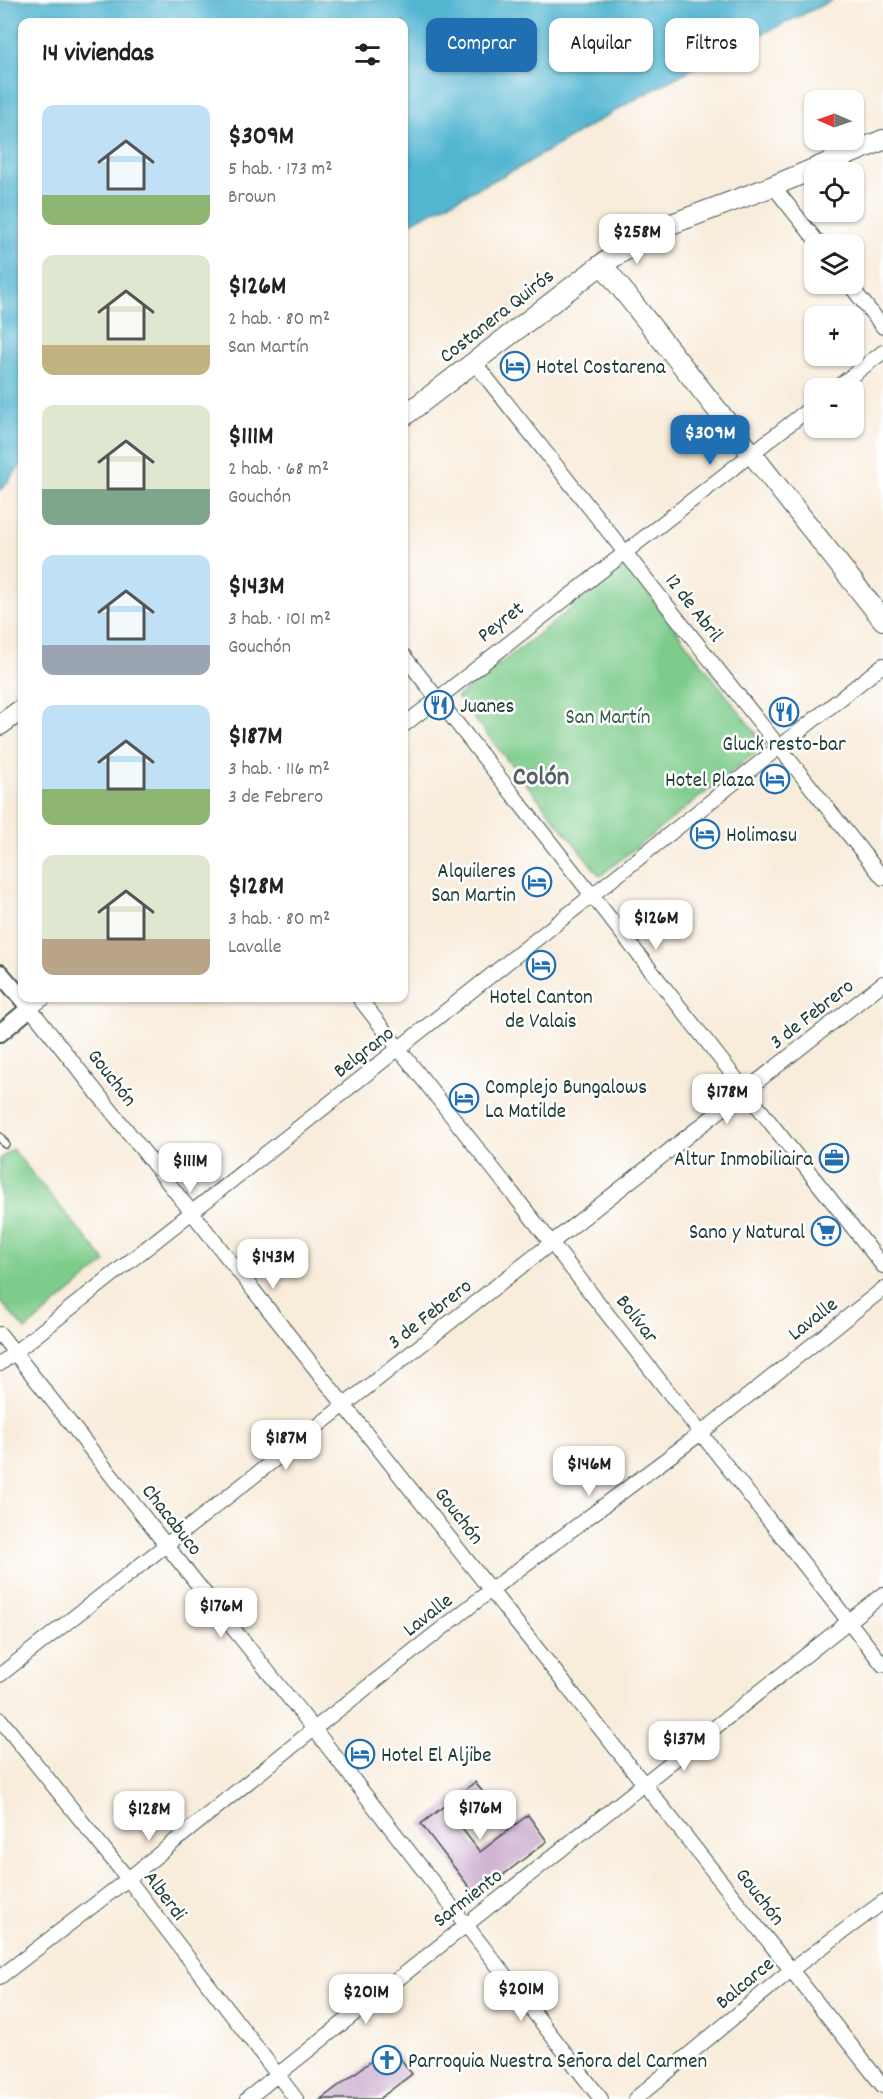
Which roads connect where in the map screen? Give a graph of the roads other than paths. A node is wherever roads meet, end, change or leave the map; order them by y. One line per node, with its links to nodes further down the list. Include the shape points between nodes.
1 (883, 140): 2 (main road, Costanera Quirós)
2 (773, 186): 3 (street); 4 (main road, Costanera Quirós, via 666,226)
3 (811, 234)
4 (602, 264): 8 (main road, Costanera Quirós); 12 (main road)
5 (857, 294): 6 (street)
6 (883, 327)
7 (883, 352): 9 (street)
8 (474, 362): 10 (main road, Costanera Quirós); 13 (street, 12 de Abril)
9 (849, 378)
10 (408, 413)
11 (804, 413): 12 (street, Peyret)
12 (752, 454): 13 (street, Peyret); 14 (main road)
13 (625, 553): 17 (street, Peyret); 21 (street, 12 de Abril)
14 (883, 620)
15 (408, 661): 17 (street)
16 (883, 665): 21 (street, Belgrano)
17 (437, 699): 19 (street, Peyret); 23 (street)
18 (18, 712): 20 (main road)
19 (408, 722)
20 (0, 725)
21 (778, 746): 22 (street, 12 de Abril); 23 (street, Belgrano)
22 (883, 878)
23 (591, 895): 32 (street, Belgrano); 33 (street)
24 (0, 973): 26 (street, Gouchón)
25 (883, 983): 33 (street, 3 de Febrero)
26 (18, 994)
27 (25, 1002): 30 (street, Gouchón)
28 (38, 1002): 30 (street)
29 (362, 1002): 32 (street, Bolívar)
30 (30, 1008): 31 (street); 34 (street, Gouchón)
31 (0, 1033)
32 (399, 1048): 34 (street, Belgrano); 35 (street, Bolívar)
33 (745, 1091): 35 (street, 3 de Febrero); 36 (street)
34 (192, 1213): 39 (street, Belgrano); 41 (street, Gouchón)
35 (552, 1243): 41 (street, 3 de Febrero); 42 (street, Bolívar)
36 (883, 1266)
37 (883, 1289): 42 (street, Lavalle)
38 (0, 1334): 39 (street, Chacabuco)
39 (15, 1353): 40 (street, Belgrano); 43 (street, Chacabuco)
40 (0, 1364)
41 (344, 1405): 43 (street, 3 de Febrero); 44 (street, Gouchón)
42 (701, 1433): 44 (street, Lavalle); 46 (street, Bolívar)
43 (166, 1545): 48 (street, 3 de Febrero); 50 (street, Chacabuco)
44 (491, 1590): 50 (street, Lavalle); 51 (street, Gouchón)
45 (883, 1594): 46 (street, Sarmiento)
46 (849, 1622): 47 (street, Bolívar); 51 (street, Sarmiento)
47 (883, 1665)
48 (0, 1675)
49 (0, 1719): 52 (street, Alberdi)
50 (314, 1729): 52 (street, Lavalle); 54 (street, Chacabuco)
51 (644, 1784): 54 (street, Sarmiento); 55 (street, Gouchón)
52 (128, 1879): 56 (street, Lavalle); 57 (street, Alberdi)
53 (883, 1902): 55 (street, Balcarce)
54 (465, 1926): 57 (street, Sarmiento); 61 (street, Chacabuco)
55 (791, 1970): 58 (street, Gouchón); 62 (street, Balcarce)
56 (0, 1977)
57 (277, 2075): 59 (street, Sarmiento); 60 (street, Alberdi)
58 (883, 2086)
59 (247, 2099)
60 (296, 2099)
61 (601, 2099)
62 (635, 2099)

